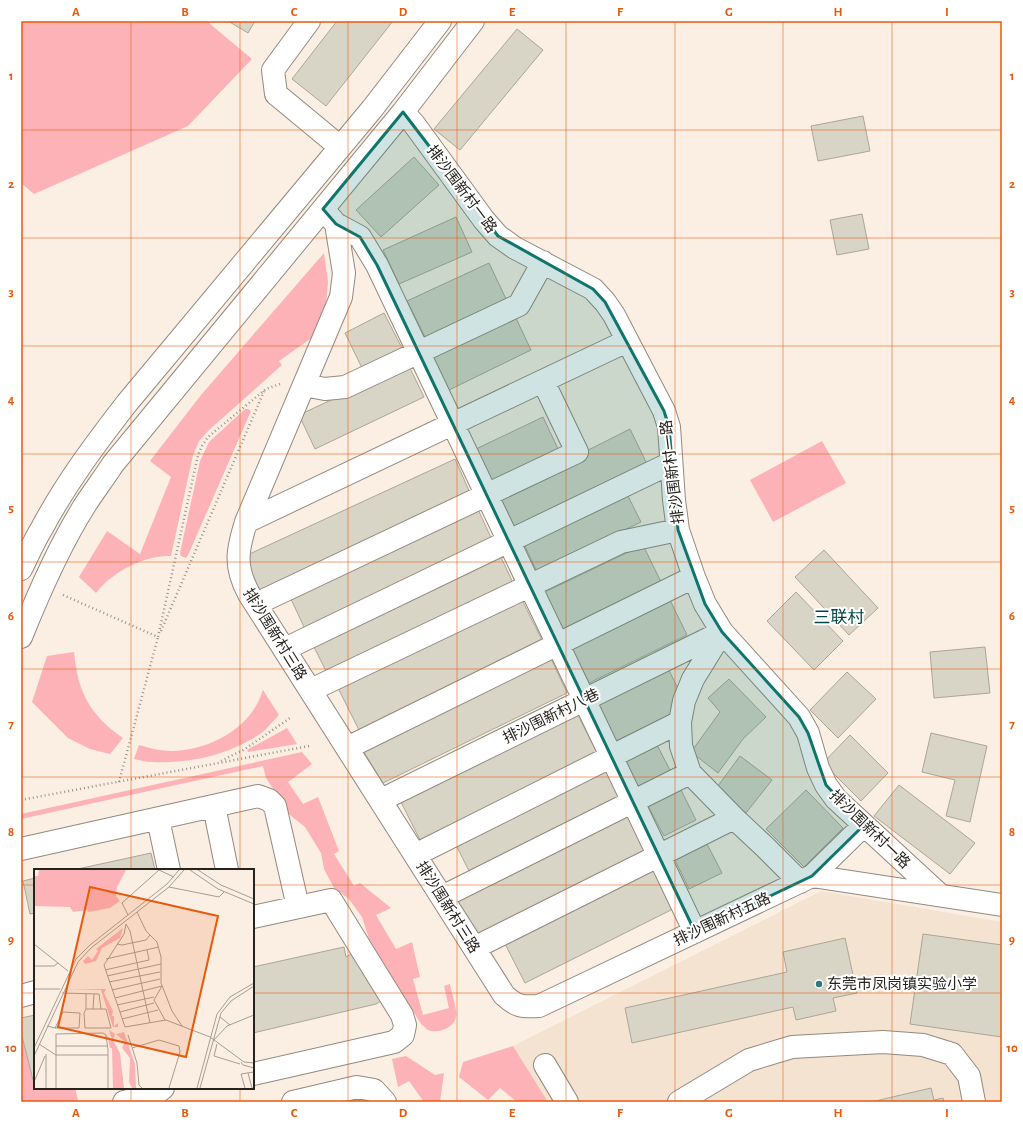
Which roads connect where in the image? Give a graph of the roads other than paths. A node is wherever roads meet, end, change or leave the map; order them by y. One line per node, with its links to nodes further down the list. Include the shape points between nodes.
1 (309, 21): 5 (street, via 273,70 276,94)
2 (440, 21): 5 (street)
3 (473, 21): 4 (street)
4 (403, 112): 6 (street); 7 (street, 排沙围新村一路, via 498,236)
5 (340, 147): 17 (street, via 96,442 42,527)
6 (330, 216): 9 (street, via 360,237 377,265); 10 (street, 排沙围新村三路, via 344,273 341,297); 22 (street, via 113,464 85,505 60,549)
7 (543, 262): 8 (street, 排沙围新村一路, via 593,289 614,315); 9 (street, via 519,305)
8 (627, 341): 11 (street); 13 (street, 排沙围新村一路, via 664,411 669,427)
9 (418, 352): 10 (street, via 345,387 325,389); 12 (street)
10 (306, 380): 15 (street, 排沙围新村三路)
11 (543, 381): 12 (street); 14 (street, via 577,452)
12 (453, 424): 14 (street); 15 (street)
13 (672, 463): 16 (street, 排沙围新村一路); 24 (street)
14 (486, 494): 19 (street); 20 (street)
15 (246, 522): 20 (street, 排沙围新村三路, via 238,556 239,569 243,582)
16 (678, 530): 18 (street, 排沙围新村一路); 19 (street, via 621,542)
17 (21, 569)
18 (694, 577): 21 (street, 排沙围新村一路); 23 (street)
19 (530, 586): 23 (street); 25 (street)
20 (256, 604): 24 (street, 排沙围新村三路)
21 (722, 632): 26 (street, 排沙围新村八巷); 27 (street, via 693,679 684,701); 36 (street, 排沙围新村一路, via 799,717 808,733 826,786)
22 (21, 637)
23 (558, 644): 26 (street); 28 (street)
24 (285, 649): 25 (street, 排沙围新村三路)
25 (311, 690): 28 (street, 排沙围新村三路)
26 (584, 700): 29 (street); 31 (street, 排沙围新村八巷)
27 (680, 722): 29 (street); 30 (street, via 681,746)
28 (347, 748): 31 (street, 排沙围新村三路)
29 (612, 756): 32 (street); 38 (street)
30 (690, 773): 32 (street); 35 (street)
31 (381, 800): 38 (street, 排沙围新村三路)
32 (633, 802): 39 (street); 44 (street)
33 (214, 806): 34 (street); 41 (street); 46 (street, via 258,796 269,800 275,806)
34 (158, 818): 37 (street); 40 (street)
35 (734, 818): 39 (street); 42 (street)
36 (864, 825): 42 (street); 43 (street, 排沙围新村一路)
37 (21, 849)
38 (415, 854): 44 (street, 排沙围新村三路)
39 (659, 856): 48 (street); 49 (street)
40 (169, 869)
41 (227, 869)
42 (806, 879): 43 (street); 48 (street, 排沙围新村五路)
43 (940, 895): 45 (street)
44 (442, 897): 49 (street, 排沙围新村三路)
45 (1002, 905)
46 (298, 907): 47 (street); 54 (street, via 331,900 402,1015 405,1025 403,1035 394,1042)
47 (254, 917)
48 (695, 932): 52 (street, 排沙围新村五路, via 539,1006)
49 (474, 948): 52 (street, 排沙围新村三路, via 504,995)
50 (34, 992): 51 (street)
51 (21, 996)
52 (513, 1004)
53 (545, 1065): 59 (street)
54 (254, 1074)
55 (162, 1089): 56 (street, via 154,1095)
56 (124, 1102)
57 (292, 1102): 58 (street, via 357,1087 374,1090)
58 (385, 1102)
59 (568, 1102)
60 (679, 1102): 61 (street, via 749,1060 792,1047 883,1042 923,1045 952,1054 969,1076)
61 (974, 1102)

